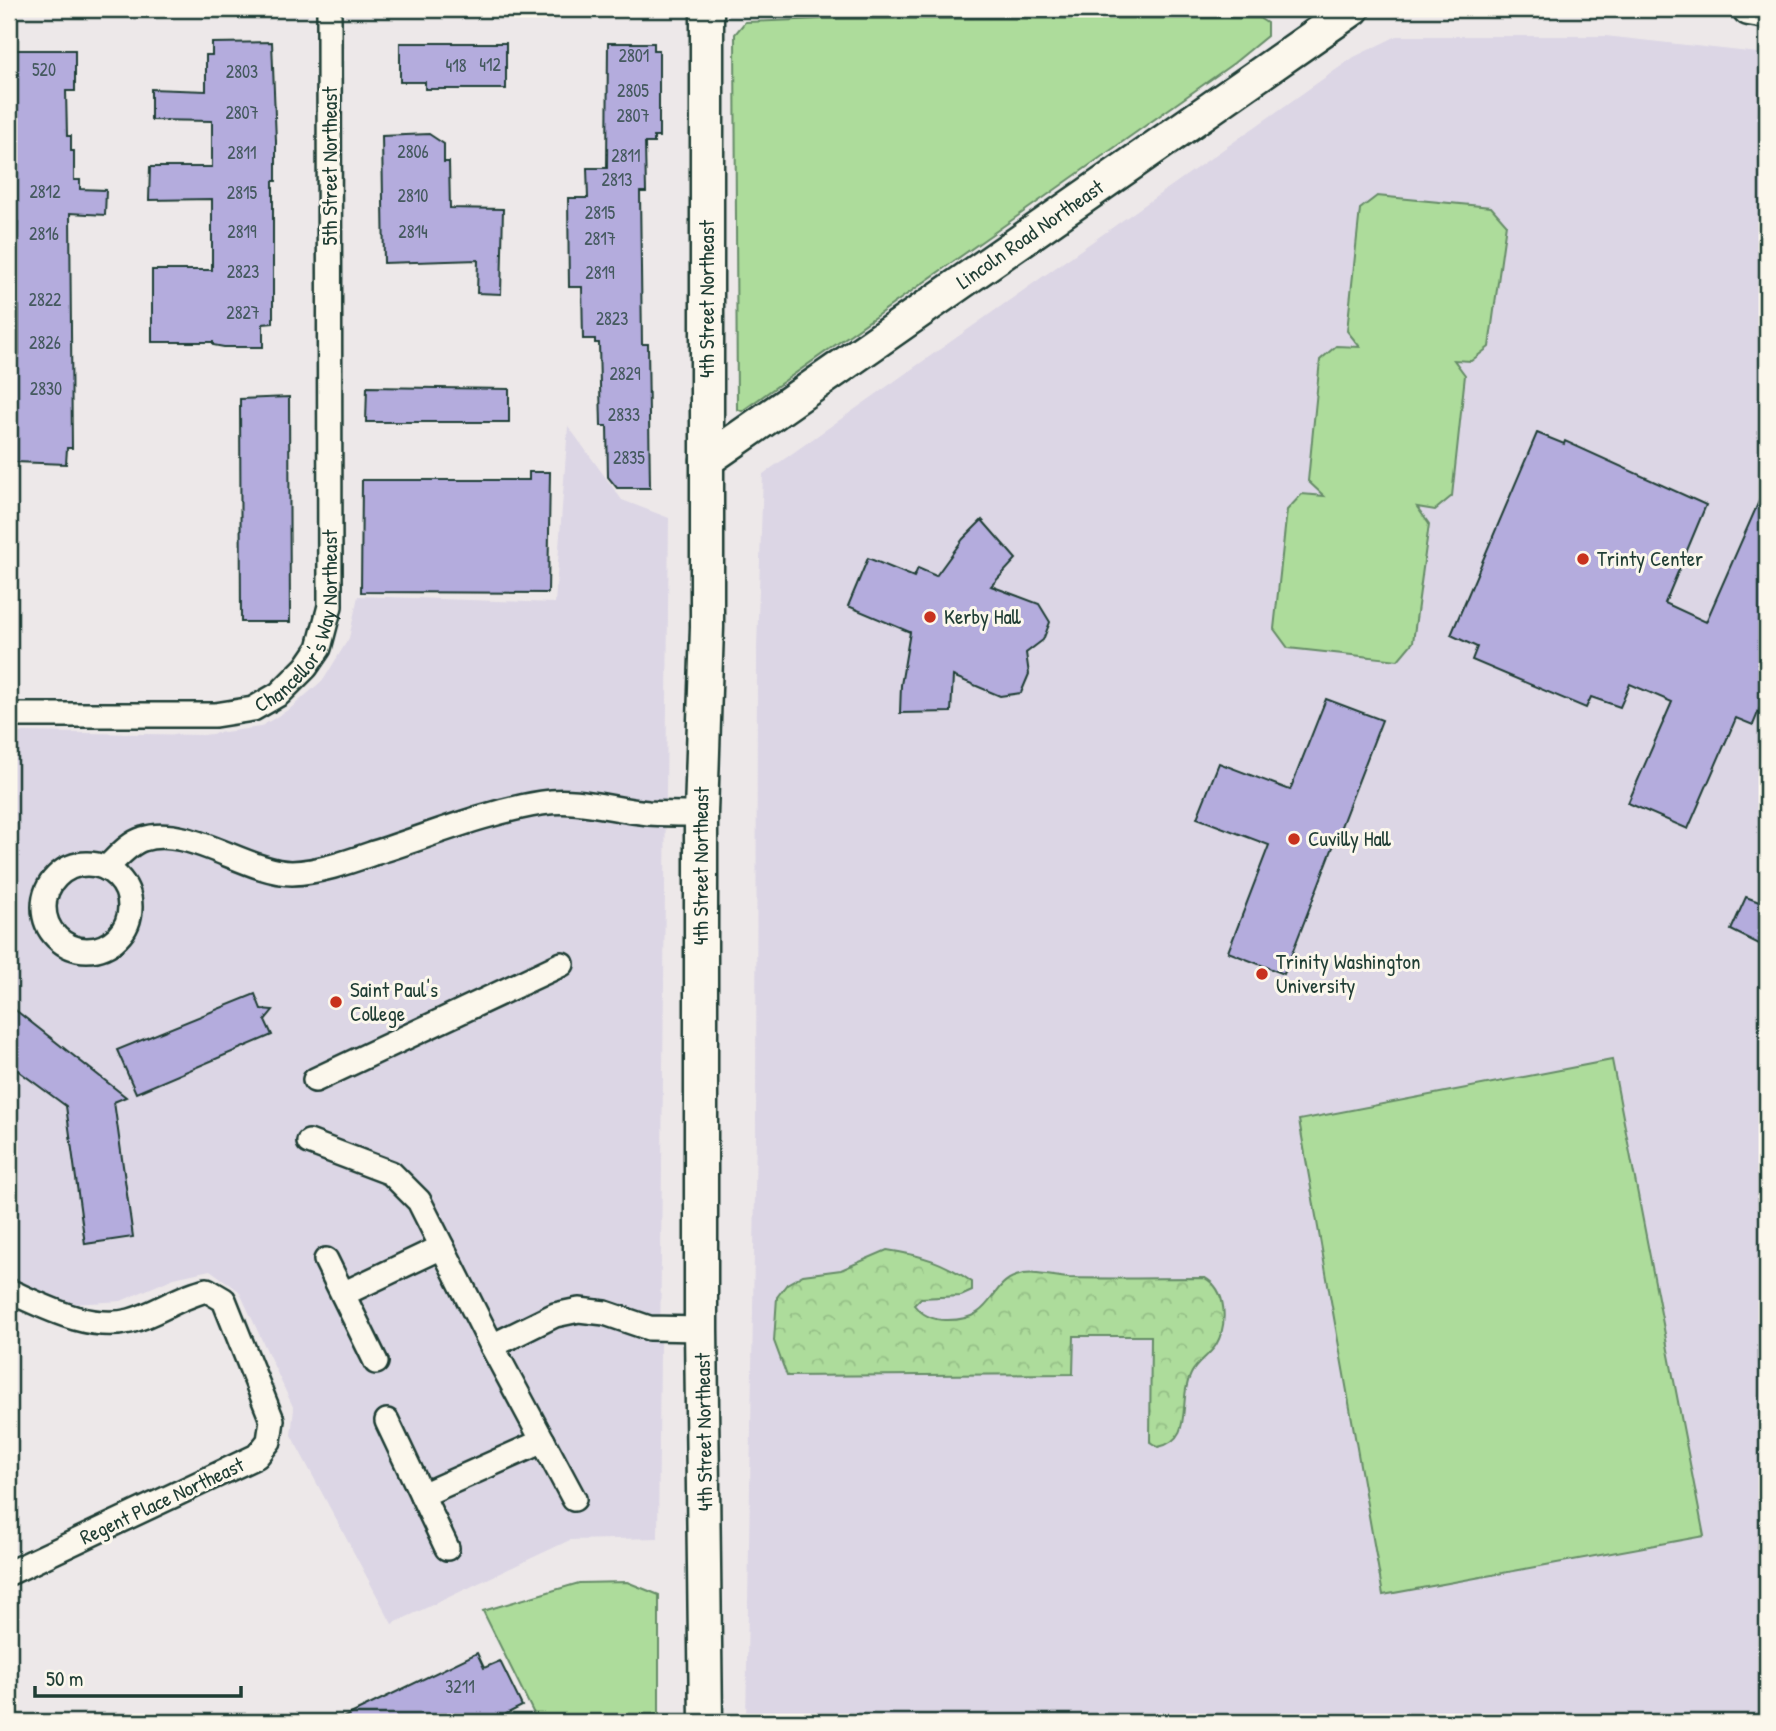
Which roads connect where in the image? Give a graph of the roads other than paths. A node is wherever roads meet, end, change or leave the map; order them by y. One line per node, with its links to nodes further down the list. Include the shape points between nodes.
1 (329, 9): 6 (street, 5th Street Northeast)
2 (707, 9): 7 (street, 4th Street Northeast)
3 (1353, 9): 7 (street, Lincoln Road Northeast)
4 (1749, 9): 5 (street)
5 (1767, 12)
6 (331, 323): 8 (street, Chancellor's Way Northeast, via 330,606 319,648 306,667 279,694 253,709 215,715)
7 (707, 460): 9 (street, 4th Street Northeast)
8 (9, 715)
9 (701, 814): 10 (street, via 544,803 501,812 333,867 295,873 274,872 209,847 170,838 144,838); 18 (street, 4th Street Northeast)
10 (106, 868)
11 (562, 964): 12 (street)
12 (315, 1080)
13 (309, 1142): 14 (street, via 391,1173 419,1201)
14 (442, 1247): 17 (street); 19 (street)
15 (326, 1260): 17 (street)
16 (9, 1291): 26 (street, Regent Place Northeast, via 62,1315 97,1322 130,1321 206,1290 224,1300 272,1420 269,1441 257,1456)
17 (342, 1294): 20 (street)
18 (701, 1329): 19 (street, via 649,1328 606,1313 579,1310 555,1315); 27 (street, 4th Street Northeast)
19 (492, 1346): 22 (street)
20 (376, 1363)
21 (387, 1421): 23 (street)
22 (543, 1441): 23 (street); 24 (street)
23 (422, 1495): 25 (street)
24 (574, 1499)
25 (447, 1548)
26 (9, 1573)
27 (706, 1722)

